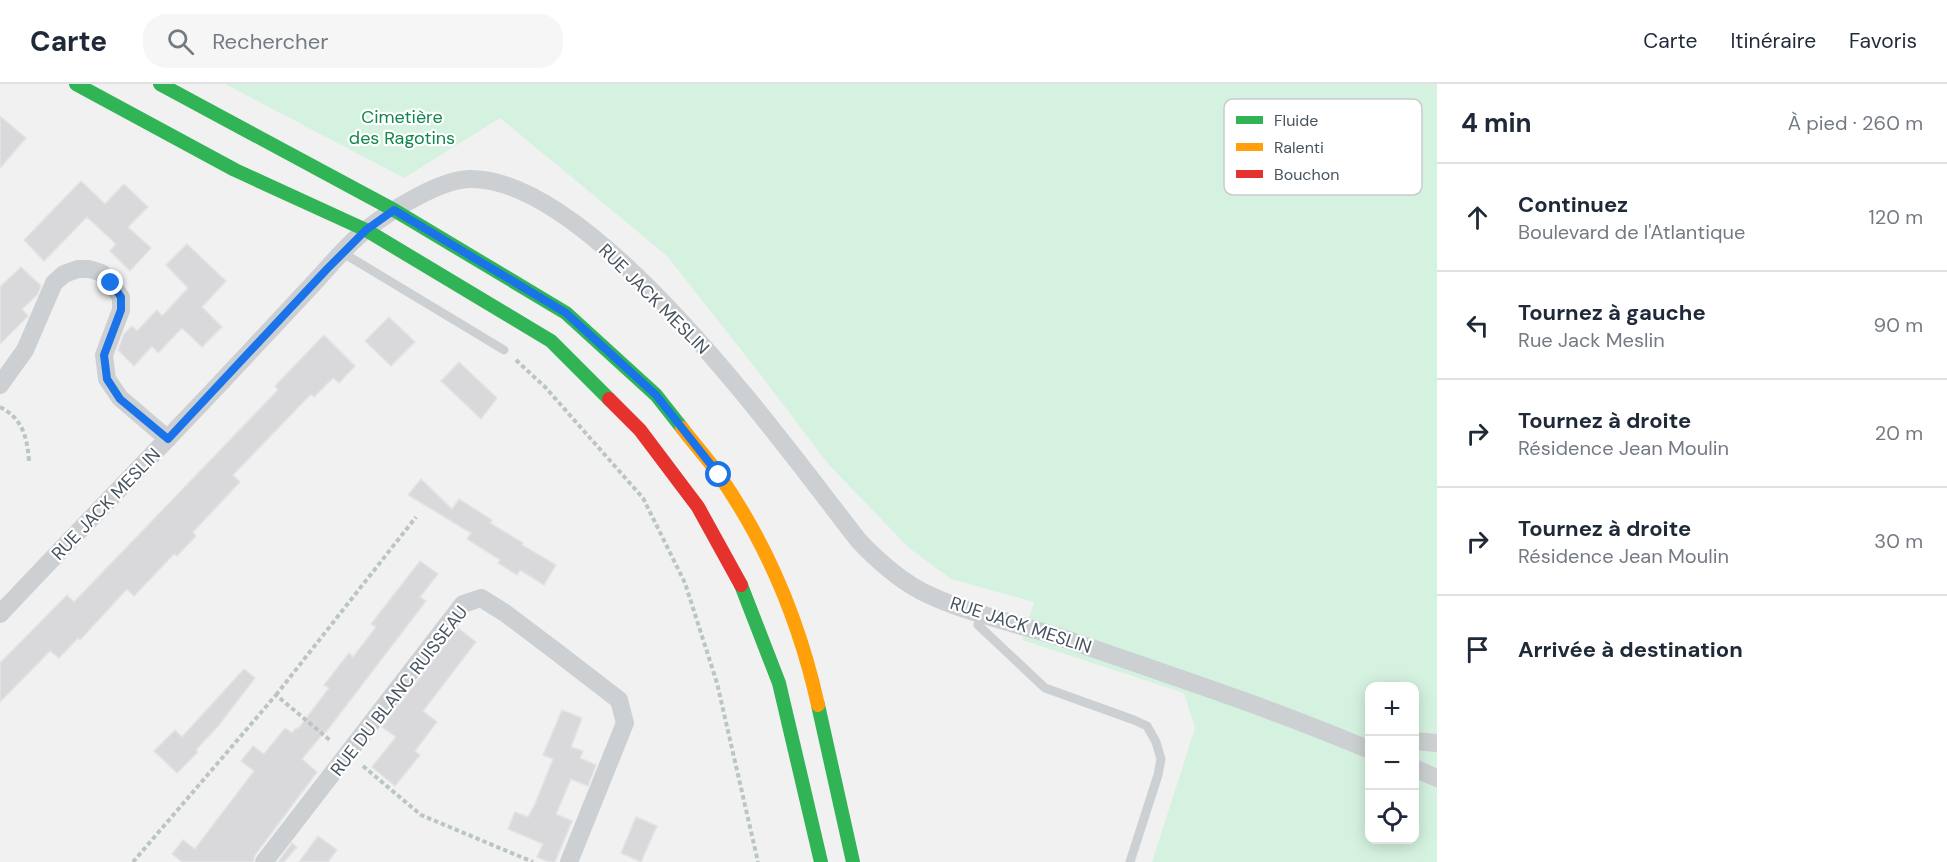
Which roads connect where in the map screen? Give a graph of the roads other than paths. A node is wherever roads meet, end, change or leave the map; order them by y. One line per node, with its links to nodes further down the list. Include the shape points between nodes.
1 (76, 84): 4 (main road, via 235,170)
2 (160, 84): 3 (main road)
3 (394, 210): 4 (street, RUE JACK MESLIN); 10 (street, RUE JACK MESLIN, via 441,187 468,179 523,191 559,213 632,272 676,317 882,565 921,591); 19 (main road, via 566,313 656,395 719,475 757,537 790,610 815,693)
4 (366, 230): 5 (street, RUE JACK MESLIN); 18 (main road, via 551,341 640,430 698,507 742,587 779,682)
5 (343, 253): 6 (lane); 8 (street, RUE JACK MESLIN)
6 (504, 350)
7 (0, 385): 8 (street, via 25,350 54,283 64,274 89,268 102,273 121,297 121,310 104,355 107,379 120,399)
8 (168, 439): 9 (street, RUE JACK MESLIN)
9 (3, 604)
10 (981, 614): 13 (street, RUE JACK MESLIN, via 1181,679); 20 (lane, via 978,625 1045,688 1147,726 1161,759)
11 (1419, 741): 12 (street)
12 (1437, 743)
13 (1365, 747)
14 (1419, 770): 15 (street)
15 (1437, 778)
16 (264, 862): 17 (street, RUE DU BLANC RUISSEAU, via 463,604 481,598 619,700 625,723)
17 (569, 862)
18 (821, 862)
19 (853, 862)
20 (1130, 862)

